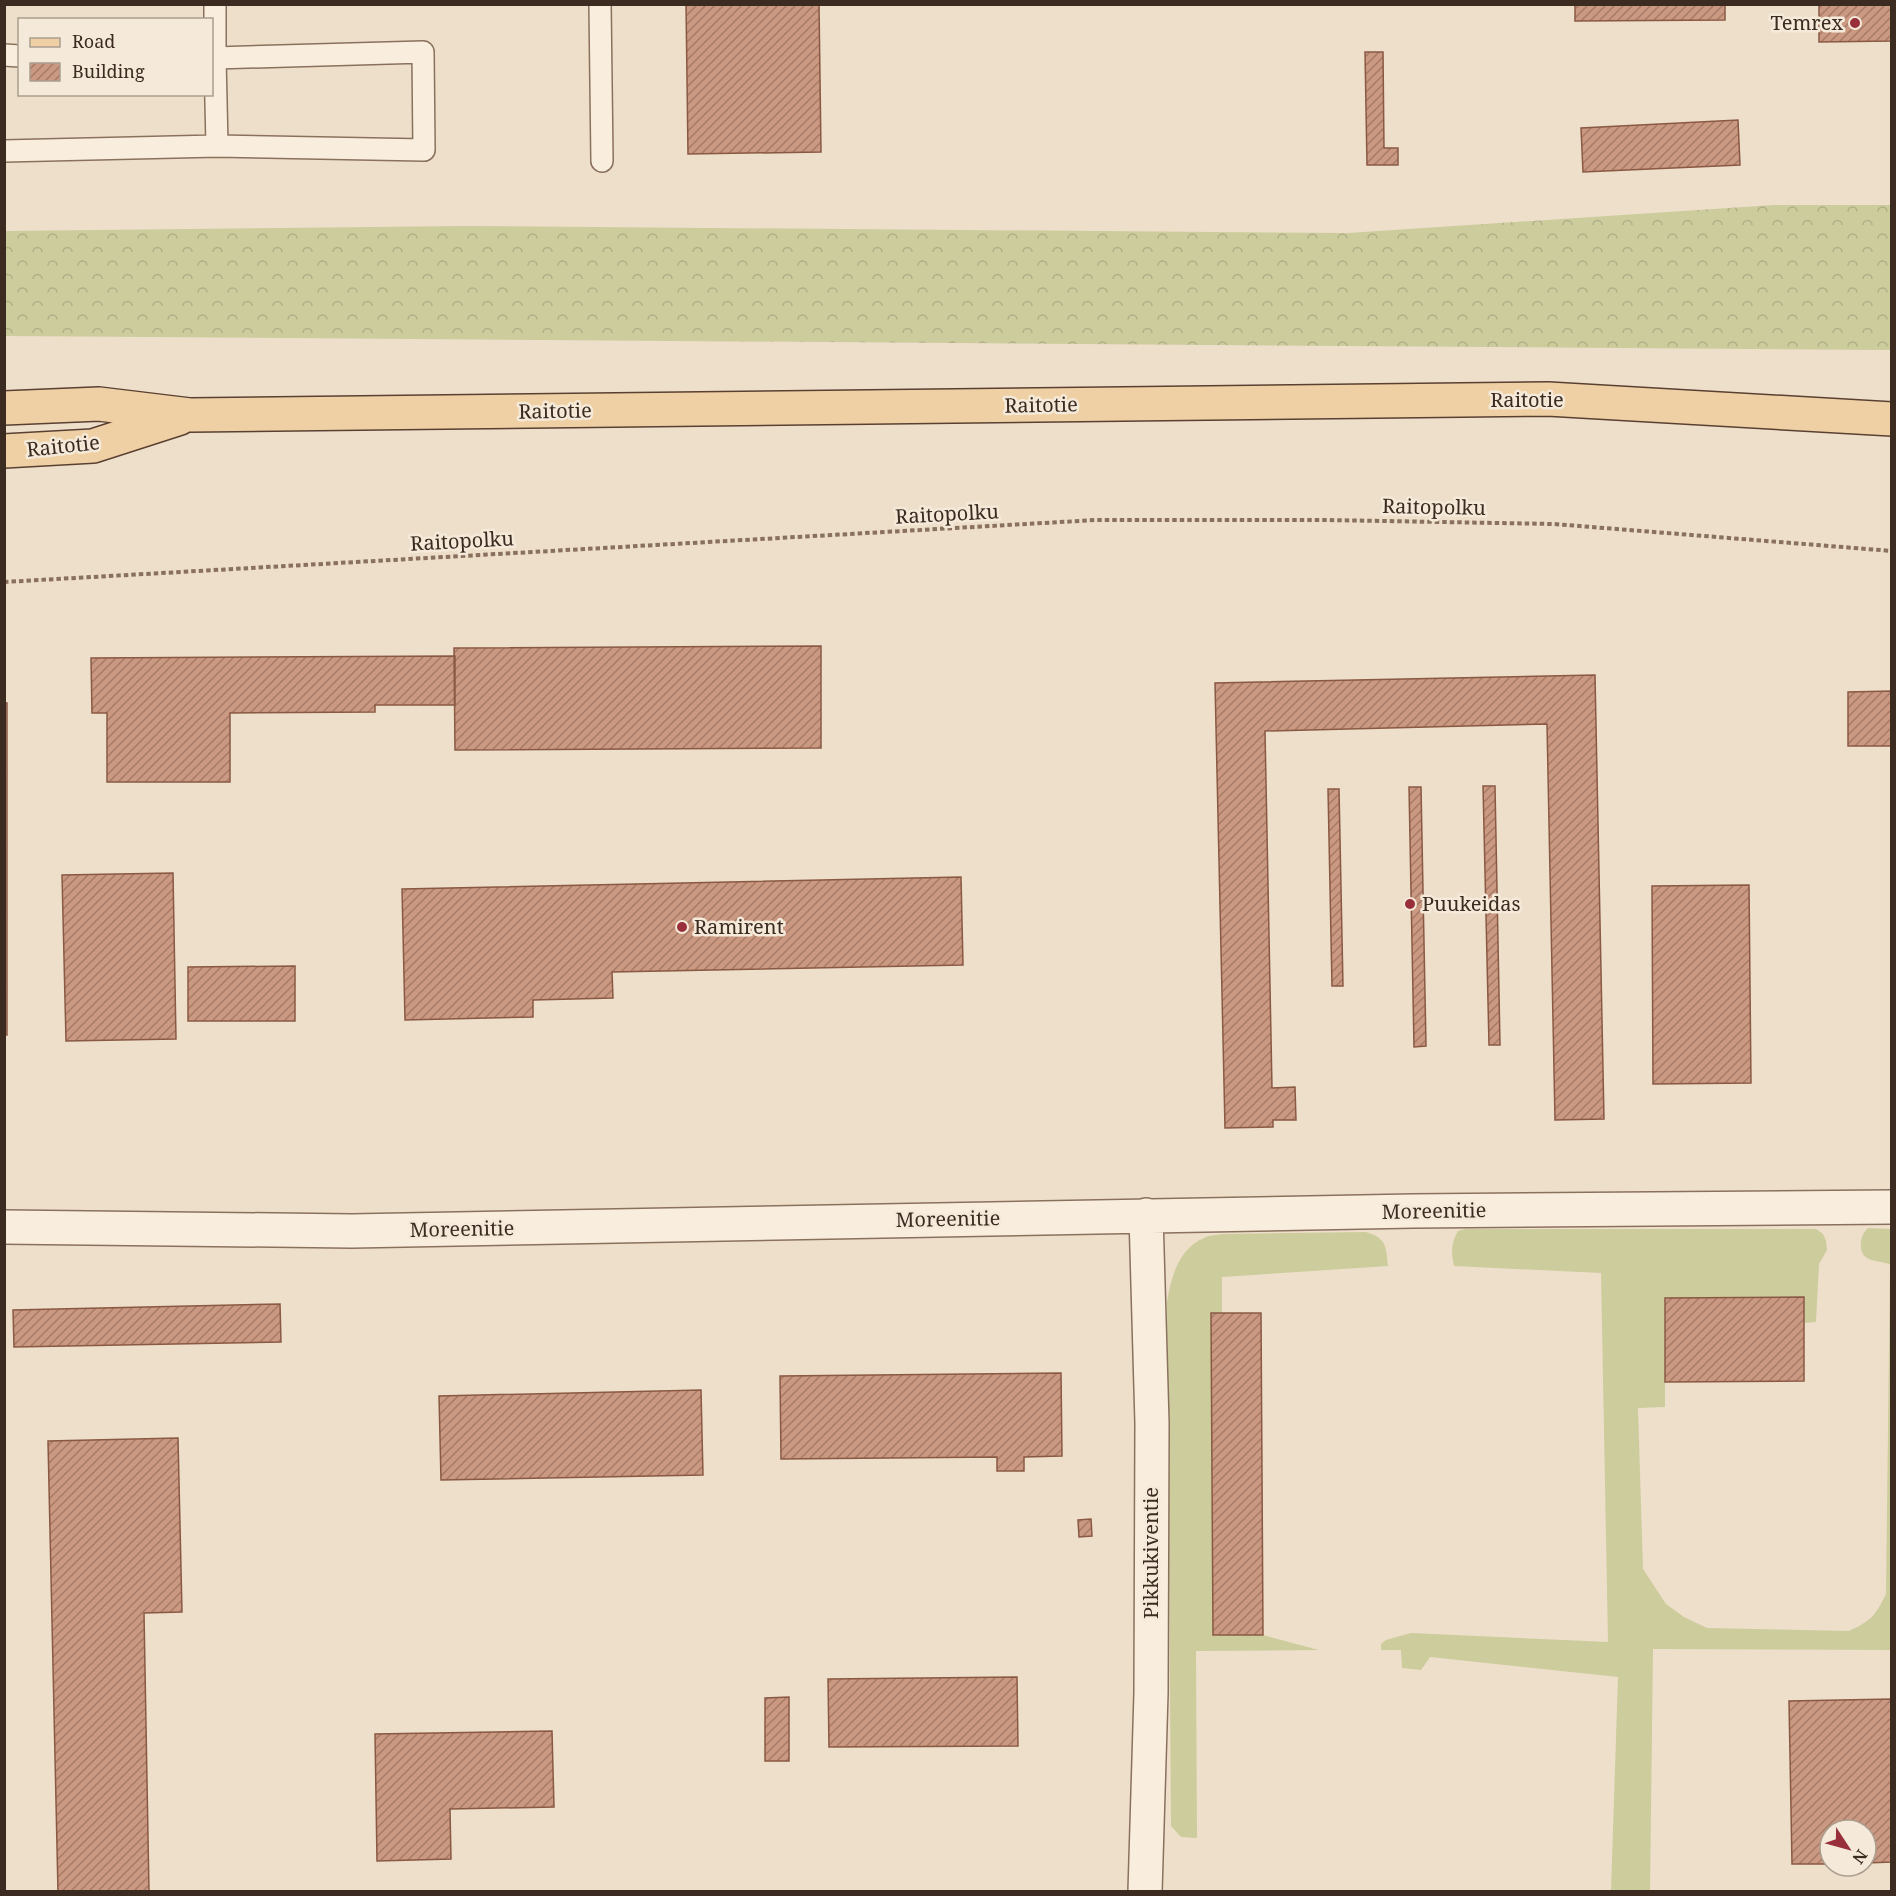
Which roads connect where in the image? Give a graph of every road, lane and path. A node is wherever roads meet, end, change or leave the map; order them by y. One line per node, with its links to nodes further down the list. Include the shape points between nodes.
1 (215, 4): 3 (lane)
2 (600, 4): 6 (lane)
3 (213, 58): 4 (lane); 4 (lane, via 423,52 424,150)
4 (217, 146): 5 (lane)
5 (4, 151)
6 (602, 161)
7 (4, 408): 8 (main road, Raitotie, via 99,404)
8 (190, 415): 9 (main road, Raitotie, via 1548,399); 10 (main road, Raitotie, via 93,446)
9 (1892, 419)
10 (4, 451)
11 (1892, 551): 12 (path, Raitopolku, via 1554,524 1096,520)
12 (4, 582)
13 (1892, 1207): 14 (street, Moreenitie)
14 (1146, 1215): 15 (street, Moreenitie, via 352,1231); 16 (street, Pikkukiventie, via 1152,1435)
15 (4, 1227)
16 (1145, 1892)

